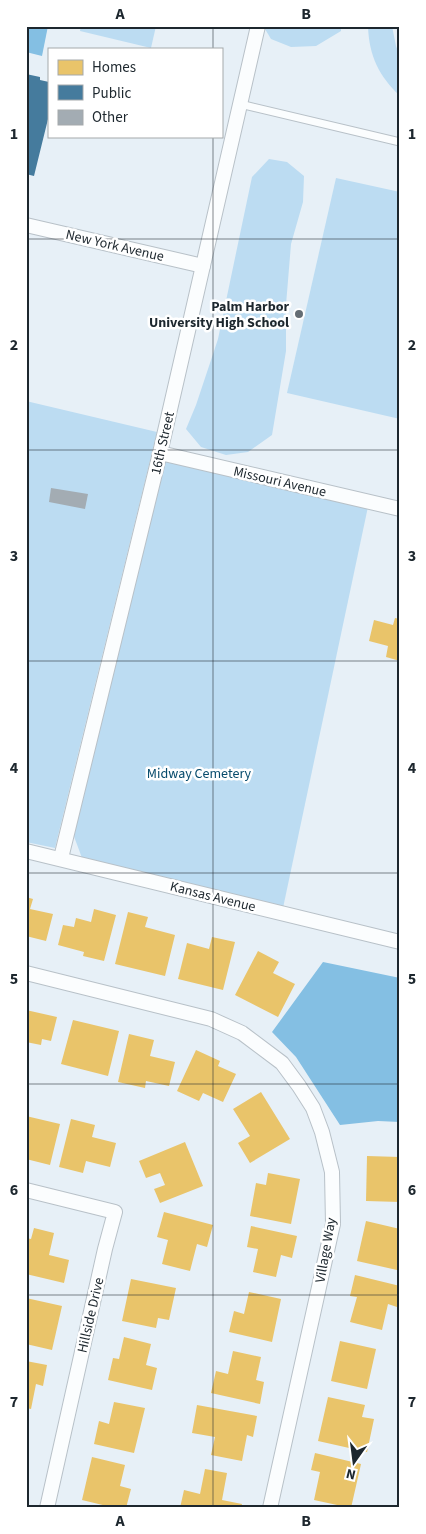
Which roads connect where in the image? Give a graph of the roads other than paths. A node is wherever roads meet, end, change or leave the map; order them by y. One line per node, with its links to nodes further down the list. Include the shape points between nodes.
1 (258, 26): 2 (street, 16th Street)
2 (240, 104): 3 (lane); 5 (street, 16th Street)
3 (400, 142)
4 (26, 225): 5 (street, New York Avenue)
5 (203, 266): 6 (street, 16th Street)
6 (160, 453): 7 (street, Missouri Avenue); 9 (street, 16th Street)
7 (400, 509)
8 (26, 851): 9 (street, Kansas Avenue)
9 (61, 858): 10 (street, Kansas Avenue)
10 (400, 942)
11 (26, 973): 14 (street, Village Way, via 211,1019 242,1033 282,1063 313,1108 332,1172 333,1224)
12 (26, 1190): 13 (street, Hillside Drive, via 115,1212)
13 (47, 1508)
14 (270, 1508)

